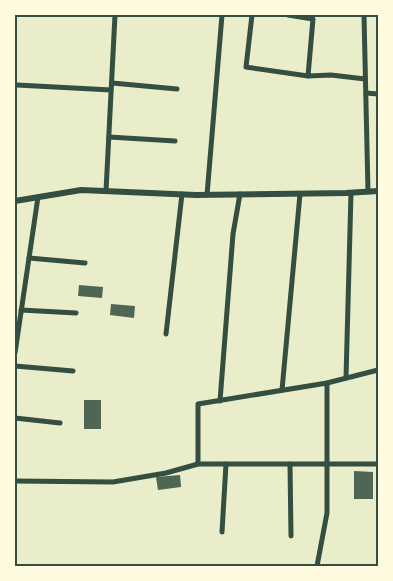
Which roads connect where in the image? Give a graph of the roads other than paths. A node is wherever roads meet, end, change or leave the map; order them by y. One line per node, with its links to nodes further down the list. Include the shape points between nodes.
1 (115, 15): 8 (street)
2 (222, 15): 23 (street)
3 (252, 15): 6 (street, via 246,67)
4 (288, 15): 6 (street, via 313,19)
5 (364, 15): 7 (street)
6 (308, 76): 7 (street)
7 (365, 79): 12 (street)
8 (112, 83): 10 (street); 11 (street)
9 (17, 85): 11 (street)
10 (176, 89)
11 (111, 90): 14 (street)
12 (366, 93): 13 (street); 18 (street)
13 (378, 94)
14 (109, 137): 15 (street); 16 (street)
15 (176, 141)
16 (106, 191): 20 (street); 24 (street, via 81,190)
17 (378, 191): 18 (street)
18 (368, 192): 19 (street)
19 (351, 193): 22 (street); 35 (street)
20 (182, 194): 23 (street); 30 (street)
21 (240, 194): 22 (street); 23 (street); 38 (street, via 233,234)
22 (300, 194): 37 (street)
23 (207, 195)
24 (38, 197): 25 (street); 26 (street)
25 (15, 201)
26 (29, 258): 27 (street); 28 (street)
27 (85, 263)
28 (22, 310): 29 (street); 31 (street)
29 (76, 313)
30 (166, 334)
31 (15, 353)
32 (15, 366): 34 (street)
33 (378, 370): 35 (street)
34 (73, 371)
35 (346, 378): 36 (street)
36 (327, 383): 37 (street); 44 (street)
37 (282, 390): 38 (street)
38 (220, 401): 41 (street, via 198,404)
39 (15, 418): 40 (street)
40 (60, 423)
41 (198, 464): 42 (street); 46 (street, via 112,482)
42 (226, 464): 43 (street); 47 (street)
43 (290, 464): 44 (street); 48 (street)
44 (326, 464): 45 (street); 49 (street, via 327,513)
45 (378, 464)
46 (15, 481)
47 (222, 532)
48 (291, 536)
49 (317, 566)

